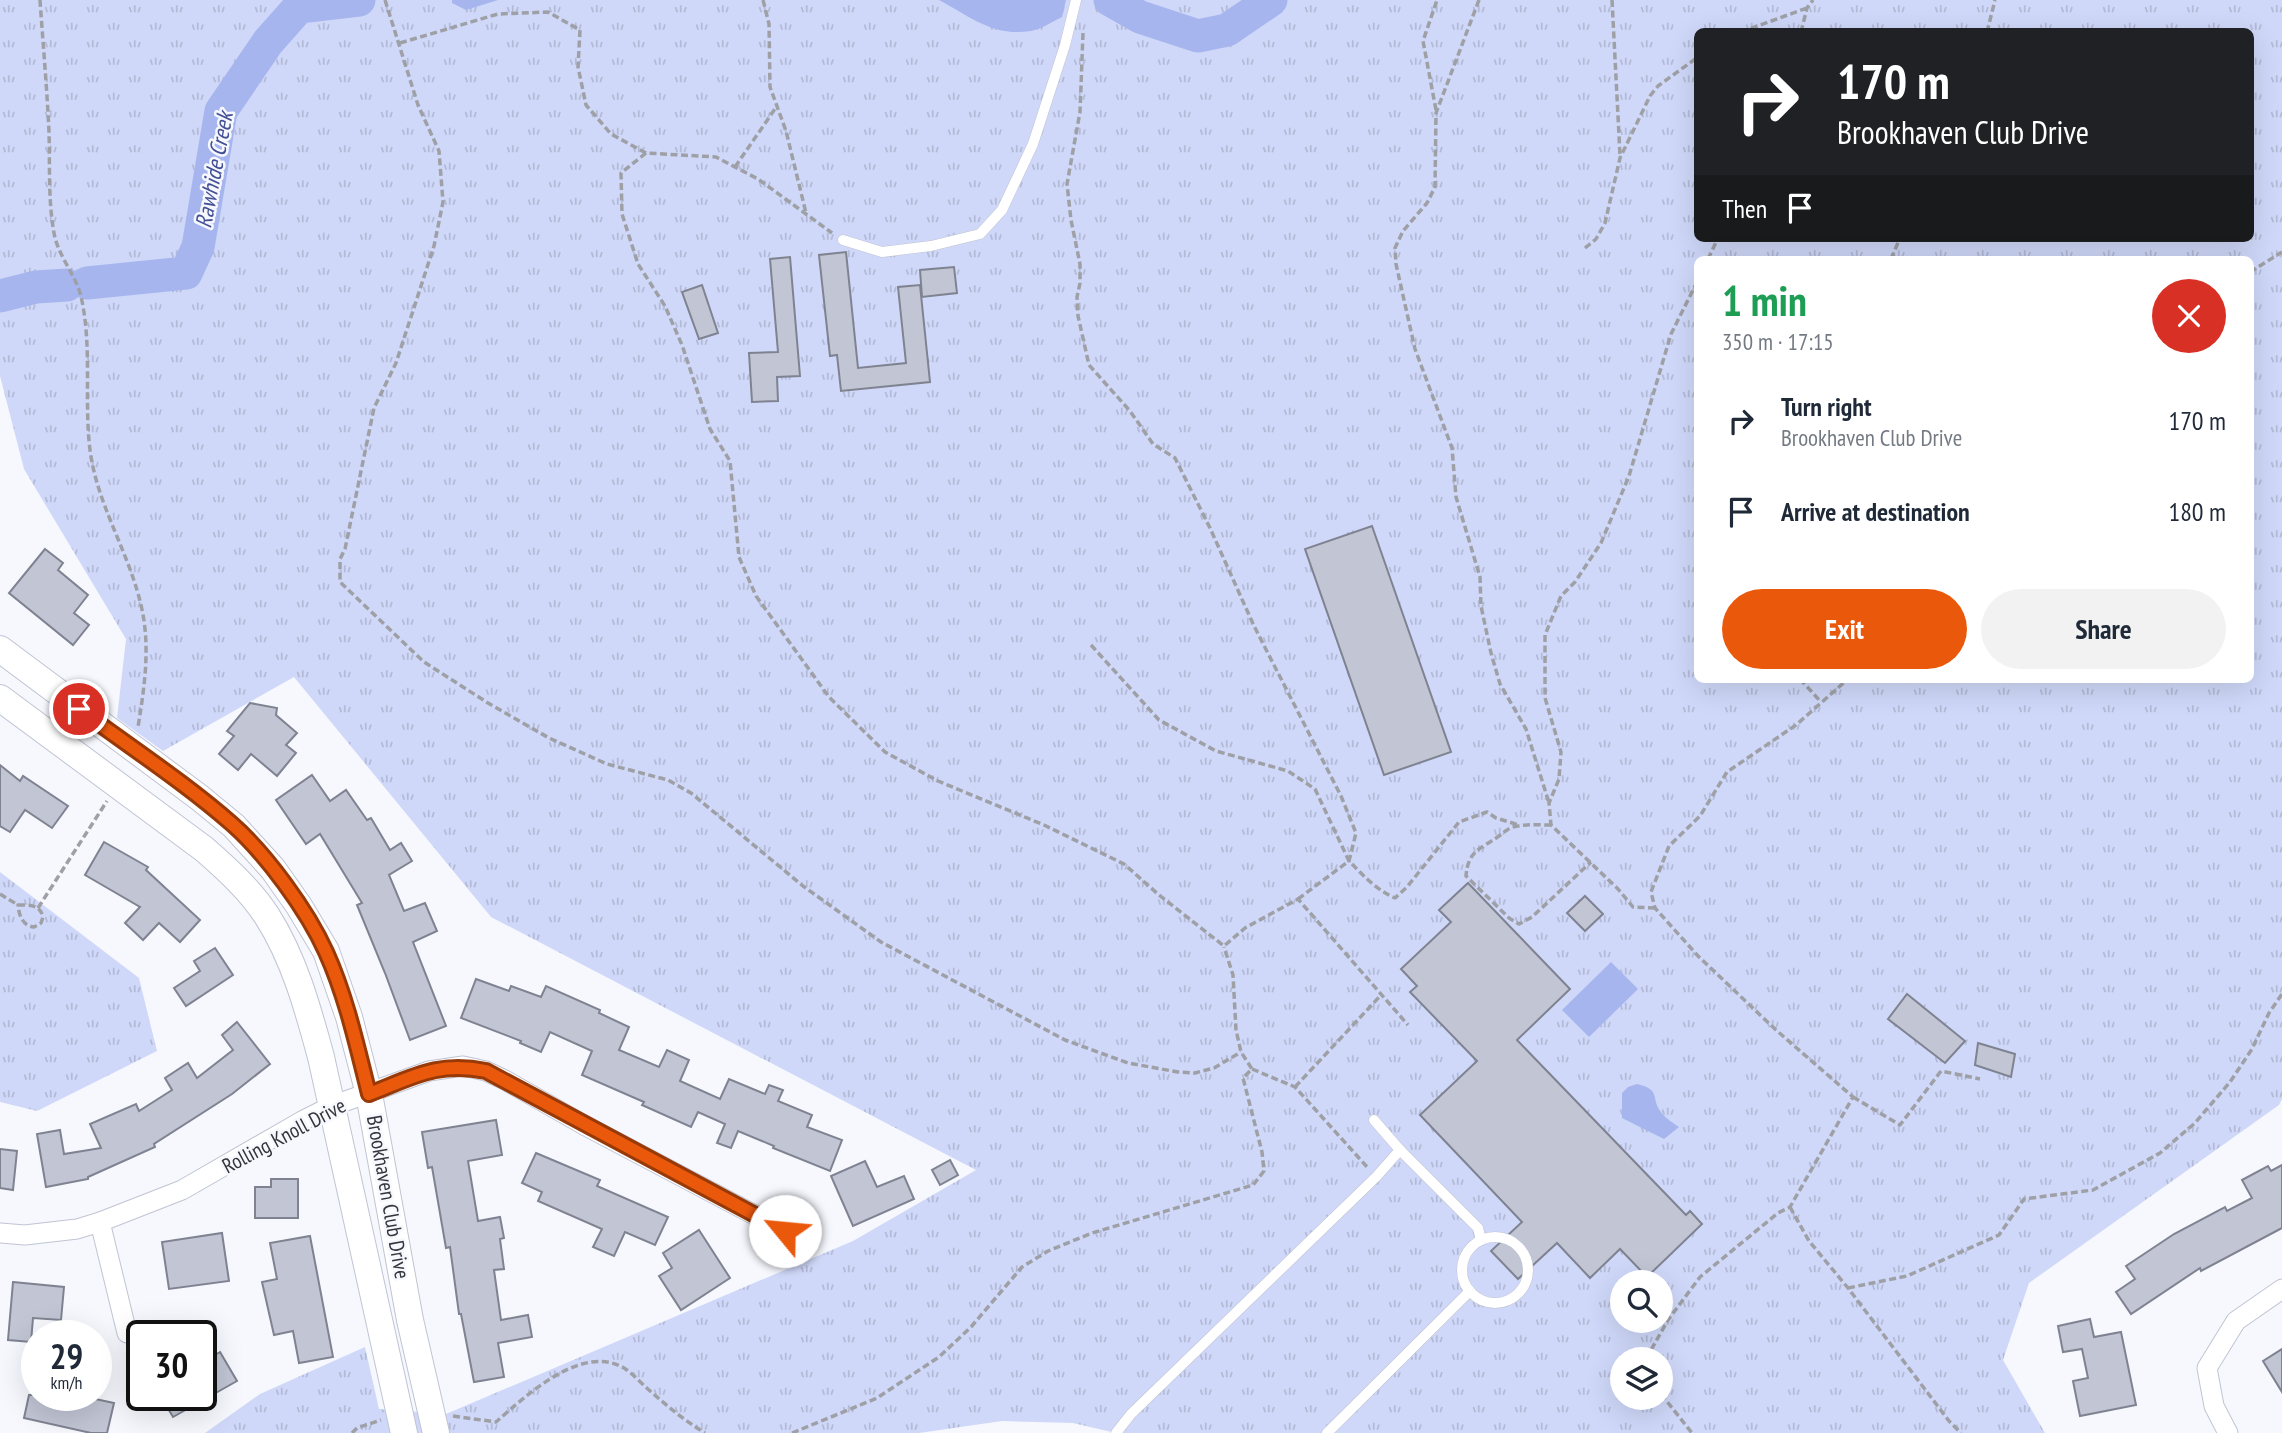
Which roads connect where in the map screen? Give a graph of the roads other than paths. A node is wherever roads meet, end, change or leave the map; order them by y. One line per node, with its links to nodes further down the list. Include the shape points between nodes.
1 (1075, 2): 2 (lane, via 1033,144 1002,210 980,234 882,253)
2 (843, 240)
3 (0, 649): 5 (main road, Brookhaven Club Drive)
4 (0, 698): 6 (main road, Brookhaven Club Drive)
5 (160, 769): 6 (main road); 7 (main road, Brookhaven Club Drive, via 234,826 299,906 326,951)
6 (127, 792): 8 (main road, Brookhaven Club Drive, via 204,849 267,916 307,1005)
7 (369, 1094): 8 (street, Rolling Knoll Drive); 12 (street, Rolling Knoll Drive, via 429,1071 463,1066 486,1071); 19 (main road, Brookhaven Club Drive)
8 (332, 1106): 11 (street, Rolling Knoll Drive, via 183,1190); 18 (main road, Brookhaven Club Drive)
9 (1374, 1120): 10 (lane)
10 (1400, 1150): 14 (lane, via 1479,1228); 20 (lane)
11 (100, 1222): 13 (street, Rolling Knoll Drive, via 77,1230); 17 (street)
12 (785, 1231)
13 (0, 1233)
14 (1480, 1240): 16 (lane, via 1462,1263); 16 (lane, via 1501,1237 1520,1248 1526,1258 1526,1281 1512,1298 1501,1302 1490,1302)
15 (2282, 1289): 22 (street, via 2235,1321 2207,1368 2214,1406)
16 (1470, 1291): 21 (lane)
17 (126, 1330)
18 (402, 1422)
19 (433, 1422)
20 (1116, 1433)
21 (1327, 1433)
22 (2228, 1433)

